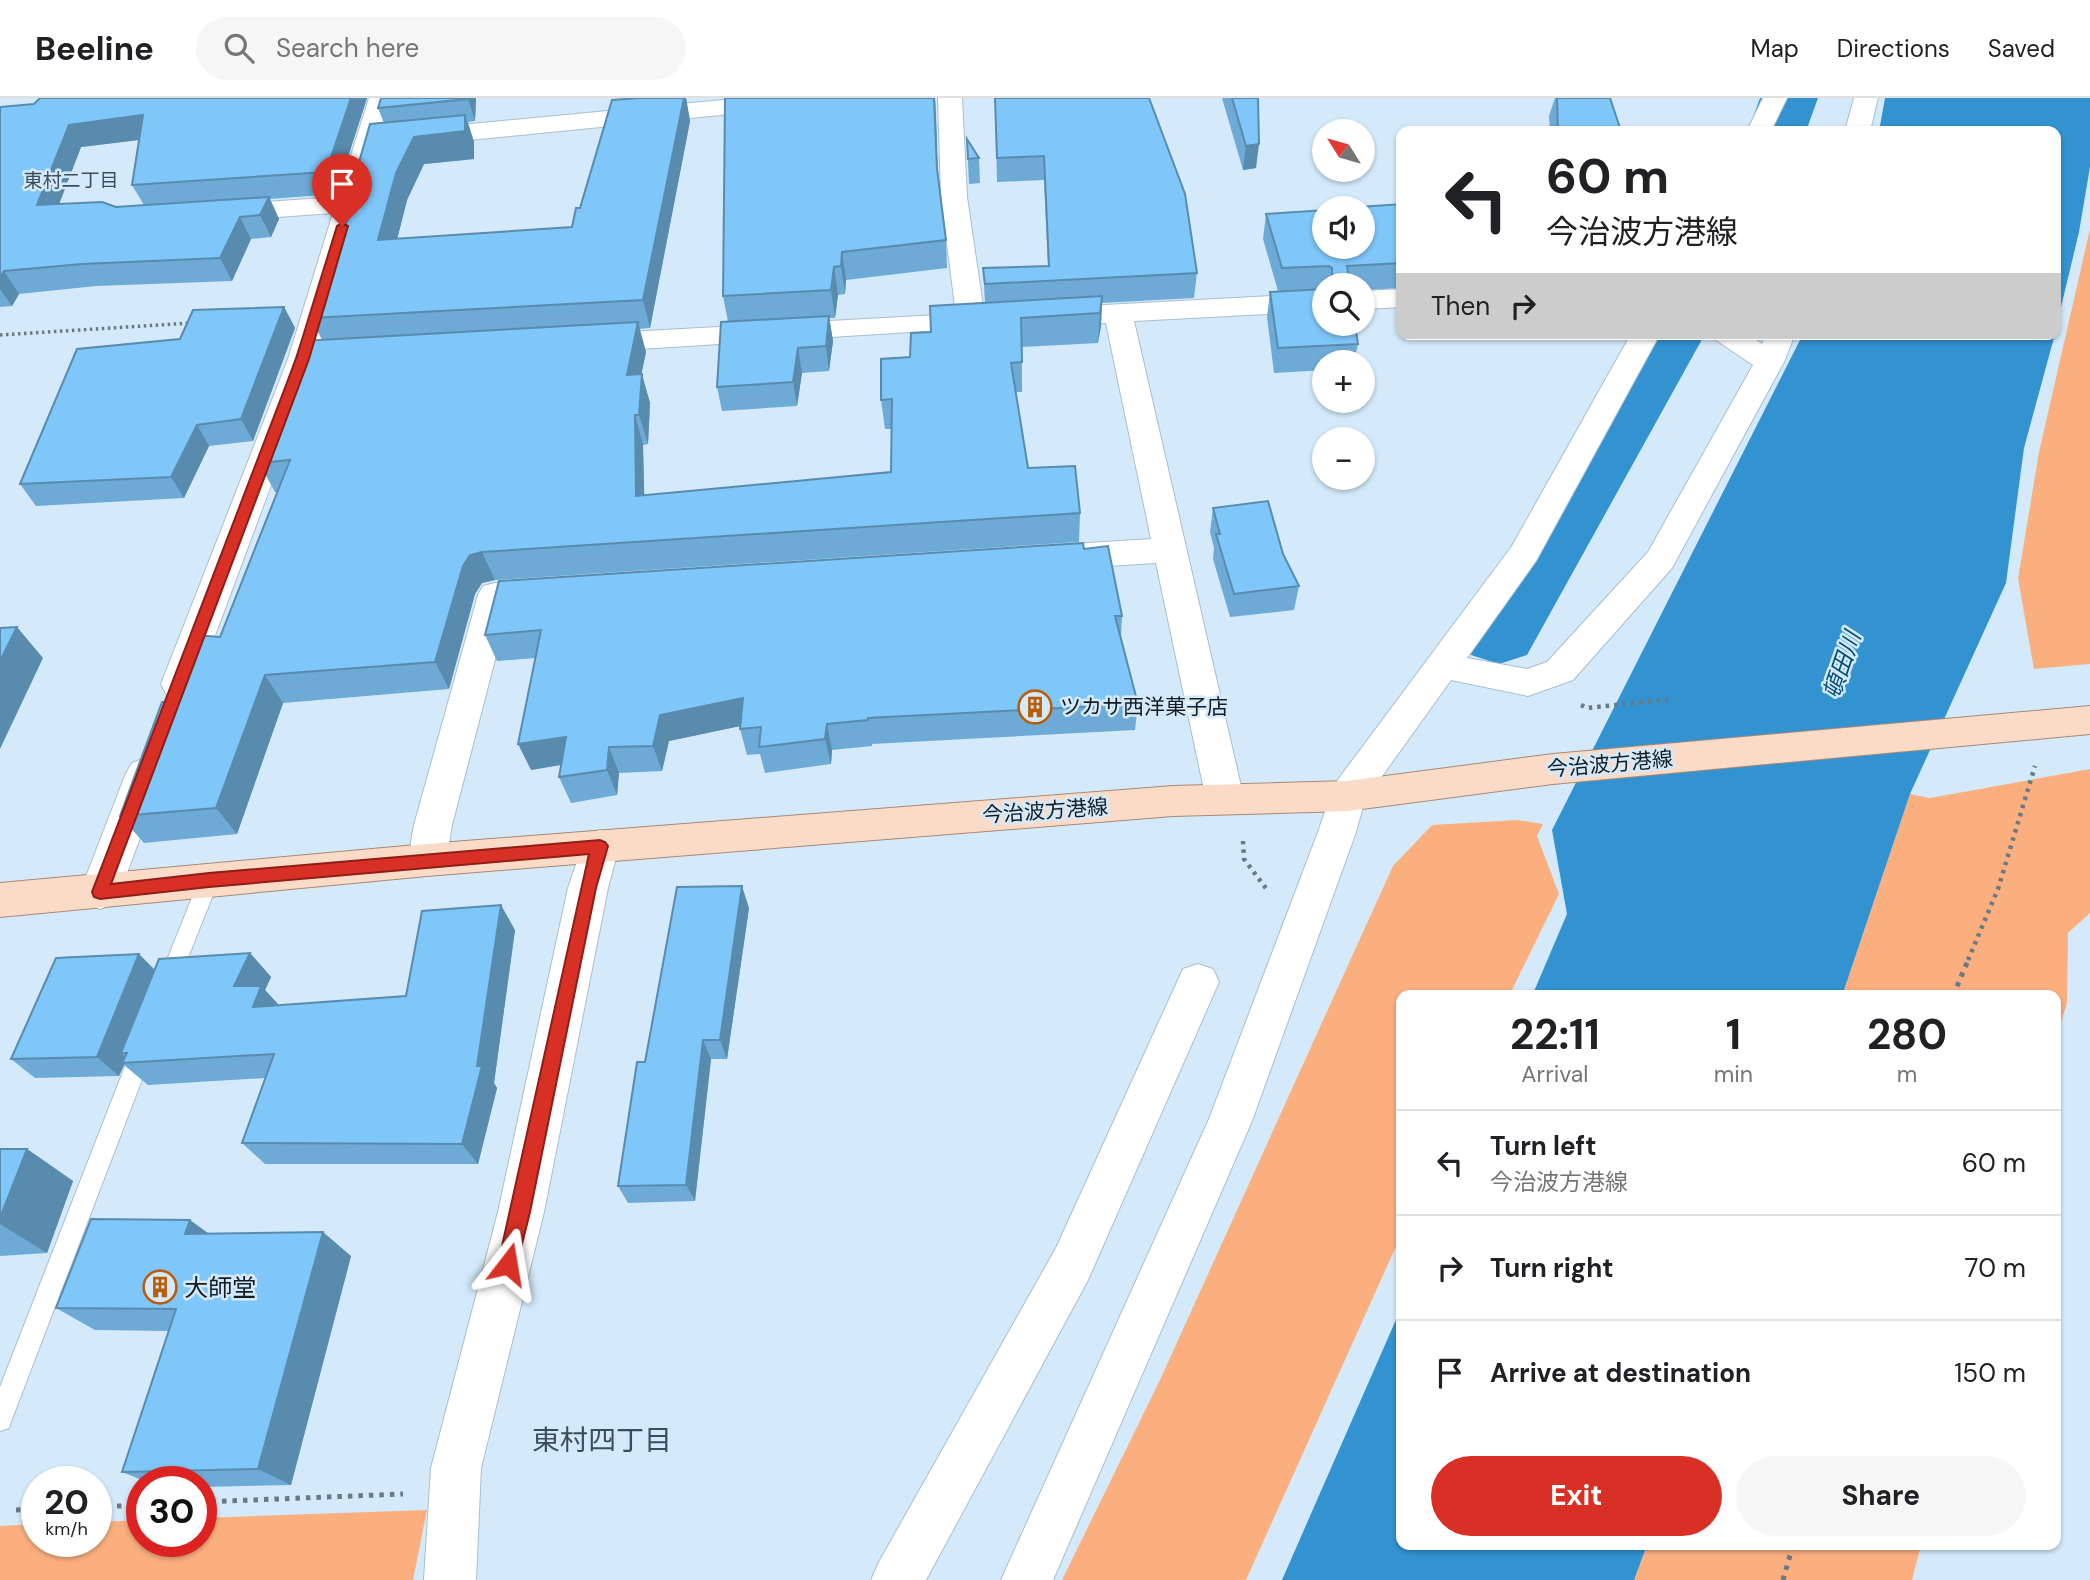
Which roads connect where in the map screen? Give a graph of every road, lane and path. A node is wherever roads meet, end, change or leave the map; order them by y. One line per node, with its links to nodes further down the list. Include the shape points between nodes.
1 (381, 98): 8 (street)
2 (821, 98): 8 (street)
3 (950, 98): 15 (street, via 954,197)
4 (1775, 98): 6 (street)
5 (1866, 98): 7 (street)
6 (1761, 126)
7 (1859, 126)
8 (368, 142): 9 (street)
9 (349, 204): 10 (street); 28 (street, via 316,359)
10 (197, 214)
11 (1396, 298): 12 (street)
12 (1375, 299)
13 (1312, 303): 14 (street)
14 (1118, 313): 15 (street); 22 (street)
15 (971, 321): 20 (street)
16 (192, 323): 17 (path)
17 (0, 335)
18 (1643, 340): 25 (street, via 1524,553)
19 (1747, 340): 21 (street)
20 (560, 345)
21 (1775, 348): 26 (street, via 1660,560 1560,671)
22 (1170, 550): 23 (street); 33 (street)
23 (1032, 559)
24 (578, 590): 35 (street, via 495,595)
25 (1443, 665): 26 (street); 32 (street)
26 (1528, 683): 27 (path, via 1587,708)
27 (1674, 699)
28 (169, 709)
29 (2090, 720): 30 (main road, 今治波方港線)
30 (2047, 725): 32 (main road, 今治波方港線, via 1553,769); 41 (path, via 1998,889)
31 (155, 748): 37 (street)
32 (1347, 796): 33 (main road, 今治波方港線); 52 (street, via 1230,1121)
33 (1233, 815): 34 (main road, 今治波方港線); 38 (path, via 1244,859)
34 (600, 846): 35 (main road, 今治波方港線); 45 (street, via 521,1212 456,1468)
35 (426, 860): 36 (main road, 今治波方港線)
36 (209, 880): 37 (main road, 今治波方港線); 42 (lane)
37 (100, 892): 39 (main road, 今治波方港線)
38 (1272, 897)
39 (0, 900)
40 (1198, 982): 51 (street, via 1072,1264)
41 (1956, 990)
42 (161, 1003)
43 (151, 1028): 44 (lane)
44 (0, 1419)
45 (455, 1492): 46 (path); 50 (street)
46 (217, 1501)
47 (16, 1510): 48 (path)
48 (21, 1510)
49 (1792, 1550): 53 (path)
50 (450, 1580)
51 (897, 1580)
52 (1027, 1580)
53 (1783, 1580)

